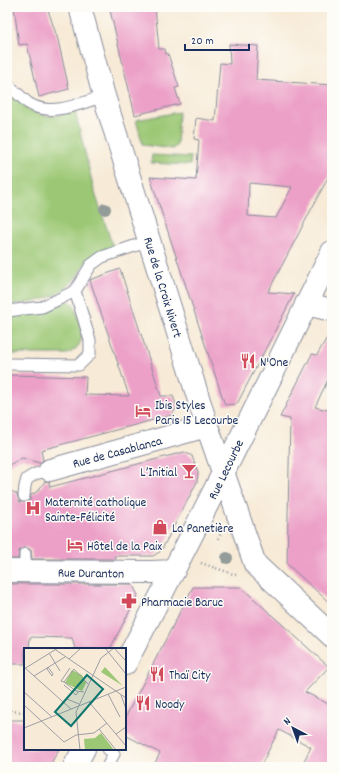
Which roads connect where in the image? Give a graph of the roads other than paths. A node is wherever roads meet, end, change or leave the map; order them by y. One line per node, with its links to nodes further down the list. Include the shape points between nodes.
1 (80, 7): 3 (street, Rue de la Croix Nivert)
2 (7, 84): 3 (lane, via 28,103 41,109 52,110)
3 (104, 96): 4 (street, Rue de la Croix Nivert)
4 (149, 241): 6 (lane, via 102,257 91,265); 11 (street, Rue de la Croix Nivert)
5 (332, 252): 7 (street, Rue Lecourbe)
6 (74, 291): 9 (lane, via 42,307); 10 (lane, via 90,340 90,354 79,365)
7 (306, 304): 8 (street); 13 (street, Rue Lecourbe)
8 (332, 310)
9 (7, 311)
10 (7, 364)
11 (207, 426): 12 (street, Rue de Casablanca); 13 (street, Rue de la Croix Nivert)
12 (50, 470): 14 (lane, via 27,479)
13 (224, 474): 16 (street, Rue Lecourbe); 17 (street, Rue de la Croix Nivert, via 255,564)
14 (24, 496)
15 (19, 565): 16 (street, Rue Duranton)
16 (174, 571): 18 (street, Rue Lecourbe)
17 (332, 636)
18 (126, 662)
19 (83, 750): 21 (street)
20 (109, 750): 22 (lane, via 114,754)
21 (74, 767)
22 (107, 767)

